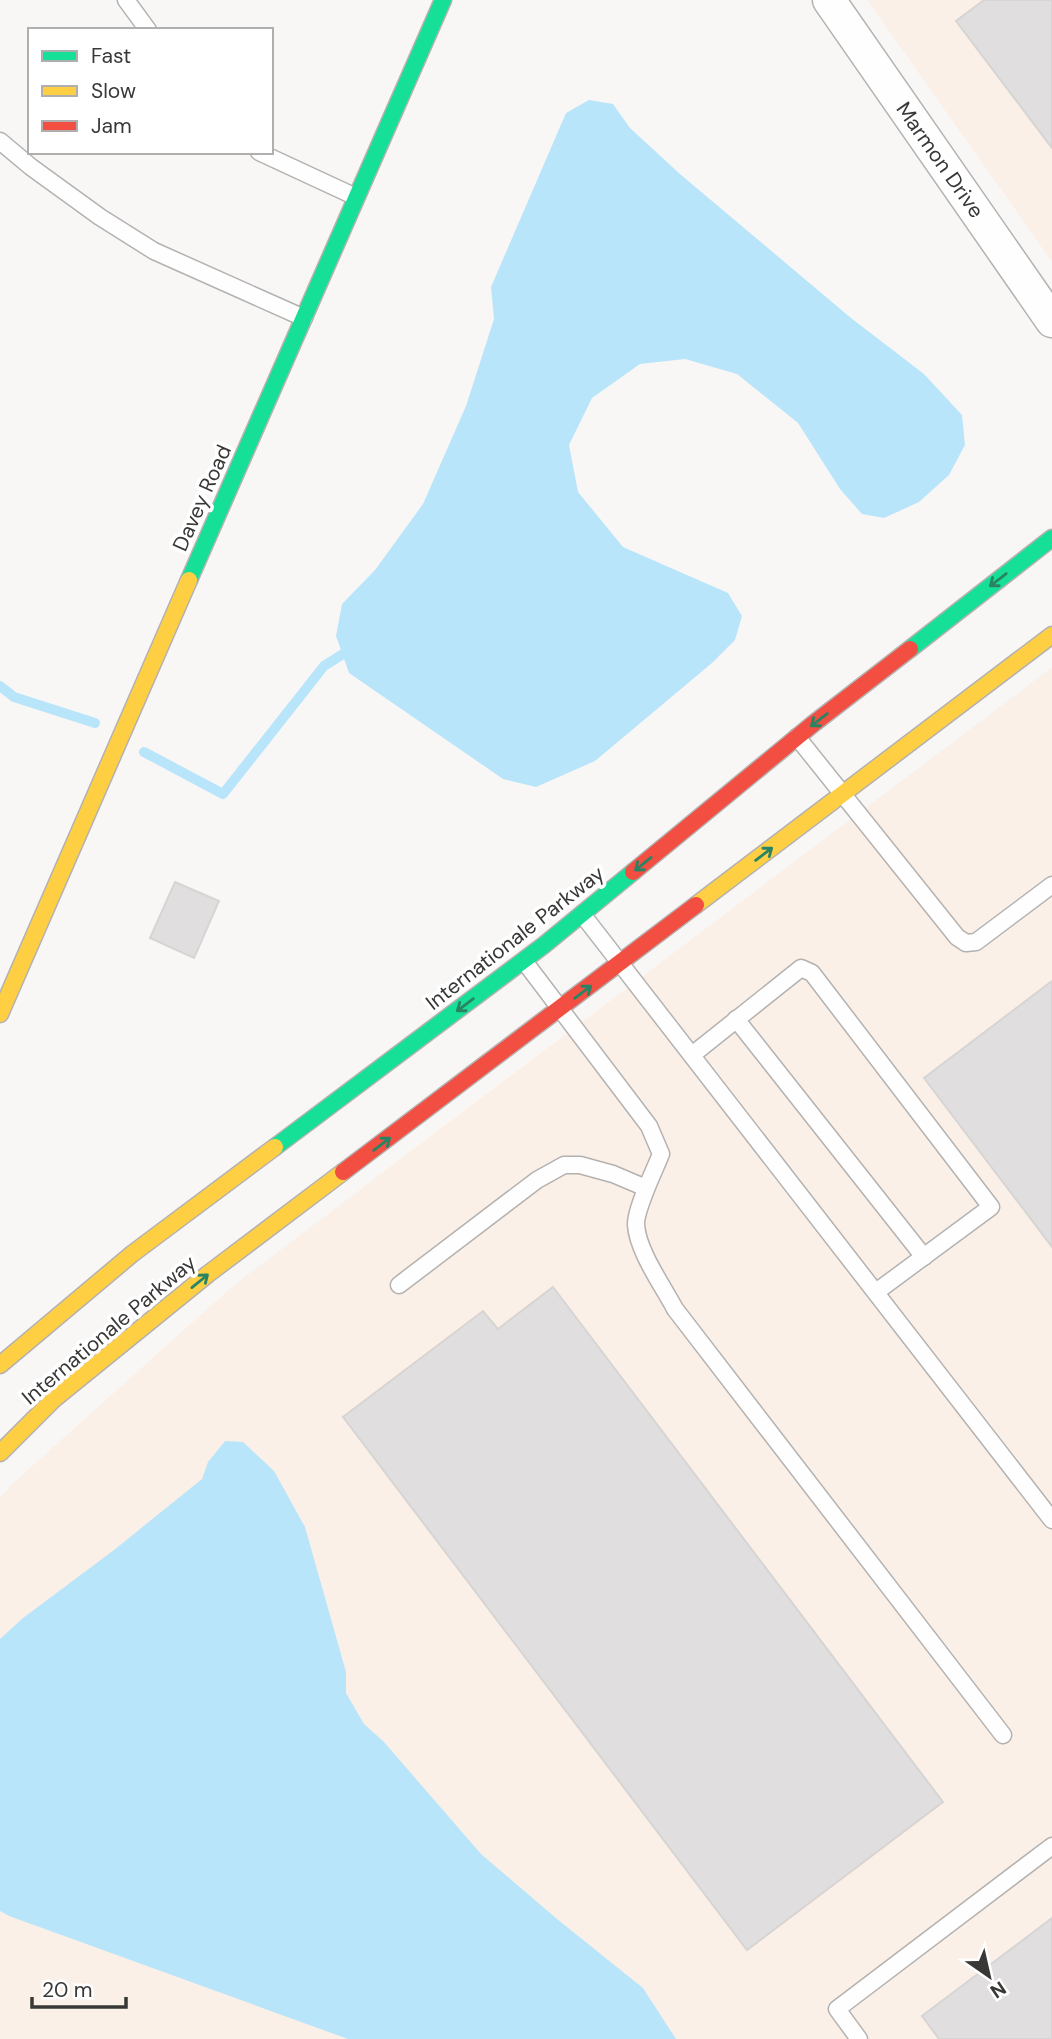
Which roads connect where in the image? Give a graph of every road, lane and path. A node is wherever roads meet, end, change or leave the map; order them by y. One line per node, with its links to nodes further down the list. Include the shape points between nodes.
1 (126, 0): 4 (lane)
2 (443, 0): 7 (street, Davey Road)
3 (828, 0): 9 (street, Marmon Drive)
4 (147, 28)
5 (0, 141): 8 (lane, via 154,251)
6 (263, 154): 7 (lane)
7 (356, 197): 8 (street, Davey Road)
8 (304, 318): 19 (street, Davey Road)
9 (1052, 321)
10 (1052, 538): 12 (street, Internationale Parkway, one-way to 12)
11 (1052, 635): 13 (street, Internationale Parkway)
12 (797, 737): 13 (lane); 15 (street, Internationale Parkway, one-way to 15)
13 (843, 794): 14 (lane, via 966,943 976,942); 17 (street, Internationale Parkway, one-way to 13)
14 (1052, 885)
15 (582, 914): 16 (street, Internationale Parkway); 17 (lane)
16 (524, 961): 18 (lane); 26 (street, Internationale Parkway, one-way to 26, via 132,1254)
17 (622, 963): 18 (street, Internationale Parkway, one-way to 17); 21 (lane)
18 (561, 1009): 22 (lane, via 649,1126 661,1154); 27 (street, Internationale Parkway, one-way to 18, via 54,1399 208,1275)
19 (0, 1014)
20 (736, 1019): 21 (lane); 23 (lane); 23 (lane, via 801,968 812,973 991,1207)
21 (691, 1055): 25 (lane)
22 (646, 1188): 24 (lane, via 591,1168 564,1165 537,1180); 29 (lane, via 635,1224 644,1252 675,1309)
23 (924, 1257): 25 (lane)
24 (399, 1284)
25 (876, 1293): 28 (lane)
26 (0, 1365)
27 (0, 1453)
28 (1052, 1520)
29 (1003, 1735)
30 (1052, 1846): 31 (lane, via 837,2009)
31 (859, 2039)

